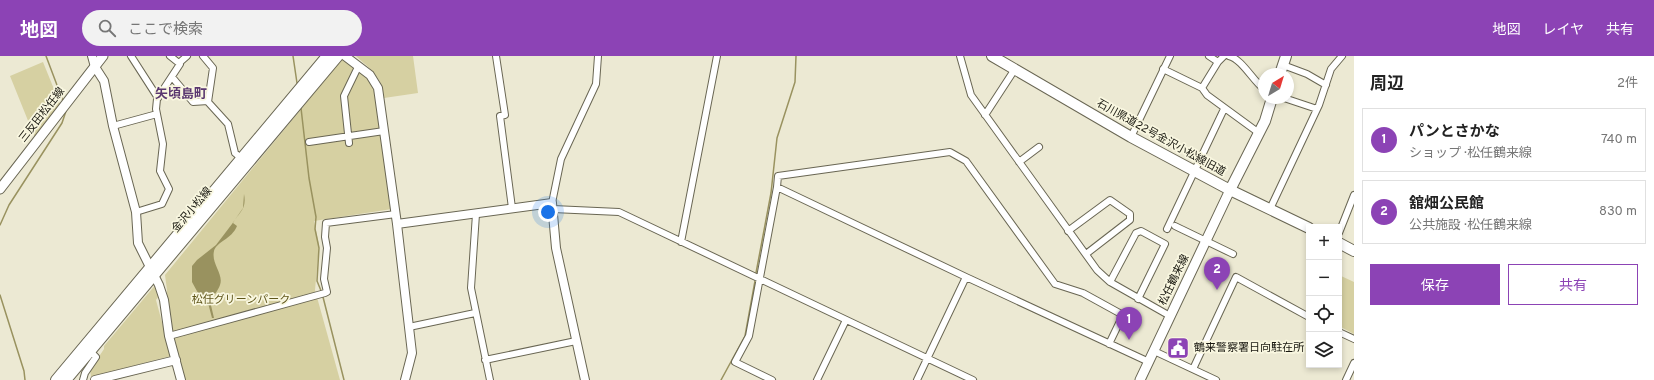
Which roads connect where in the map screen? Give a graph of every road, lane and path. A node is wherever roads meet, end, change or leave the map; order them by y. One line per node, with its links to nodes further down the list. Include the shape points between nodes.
1 (92, 56): 23 (street)
2 (103, 56): 23 (main road, 三反田松任線)
3 (131, 56): 31 (street)
4 (170, 56): 21 (street)
5 (187, 56): 21 (street)
6 (203, 56): 32 (street, via 213,68)
7 (327, 56): 46 (main road, 金沢小松線)
8 (338, 56): 71 (main road, 金沢小松線)
9 (345, 56): 24 (street)
10 (496, 56): 54 (street, via 505,115 500,116)
11 (598, 56): 53 (street, via 596,84 562,159)
12 (717, 56): 66 (street)
13 (960, 56): 38 (street, via 971,95)
14 (992, 56): 25 (main road, 石川県道22号金沢小松線旧道)
15 (1170, 56): 26 (street)
16 (1209, 56): 20 (street)
17 (1224, 56): 20 (street)
18 (1229, 56): 28 (street, via 1237,60)
19 (1342, 56): 29 (street, via 1331,69)
20 (1218, 62): 30 (street)
21 (179, 63): 27 (street)
22 (1283, 65): 29 (street)
23 (95, 67): 39 (street, via 104,81); 50 (main road, 三反田松任線)
24 (358, 67): 40 (street, via 370,75 378,88); 43 (street, via 344,96)
25 (1015, 69): 38 (street); 42 (main road, 石川県道22号金沢小松線旧道)
26 (1163, 69): 30 (street); 42 (street)
27 (172, 77): 31 (street); 32 (street, via 193,102)
28 (1258, 84)
29 (1326, 84): 36 (street)
30 (1202, 88): 35 (street)
31 (158, 98): 37 (street)
32 (208, 101): 46 (street, via 228,124 236,153)
33 (1294, 101): 36 (street)
34 (1270, 104): 41 (main road, 石川県道22号金沢小松線旧道)
35 (1224, 109): 41 (street); 48 (street)
36 (1317, 109): 55 (street)
37 (157, 114): 39 (street); 56 (street, via 163,144 160,171 169,189 162,204)
38 (985, 115): 47 (street)
39 (113, 126): 56 (street)
40 (384, 131): 43 (street); 57 (street)
41 (1259, 133): 51 (main road, 石川県道22号金沢小松線旧道)
42 (1132, 137): 48 (main road, 石川県道22号金沢小松線旧道)
43 (349, 140): 44 (street)
44 (309, 142)
45 (1039, 147): 47 (street)
46 (242, 158): 71 (main road, 金沢小松線)
47 (1019, 162): 64 (street)
48 (1195, 172): 51 (main road, 石川県道22号金沢小松線旧道); 63 (street)
49 (777, 187): 72 (street); 73 (street); 85 (street, via 778,176 950,152 966,161 1055,284 1083,293 1123,315)
50 (0, 189)
51 (1230, 190): 55 (main road); 65 (main road, 松任鶴来線)
52 (1354, 195): 60 (street)
53 (553, 206): 54 (street); 66 (street, via 619,212); 84 (street, via 556,248)
54 (512, 208): 58 (street)
55 (1270, 209): 62 (main road)
56 (136, 212): 71 (street, via 138,243)
57 (396, 214): 59 (street); 82 (street, via 326,223 324,279 327,292 324,294)
58 (476, 214): 59 (street); 76 (street, via 471,288)
59 (397, 224): 80 (street)
60 (1342, 225)
61 (1175, 226): 65 (street)
62 (1306, 227)
63 (1167, 228)
64 (1068, 231): 69 (street); 69 (street, via 1110,200 1130,214 1130,220)
65 (1206, 241): 70 (street); 78 (main road, 松任鶴来線)
66 (681, 242): 73 (street)
67 (1342, 245): 68 (main road)
68 (1354, 251)
69 (1086, 254): 74 (street, via 1097,270)
70 (1233, 254)
71 (152, 271): 82 (street, via 164,300); 86 (main road, 金沢小松線); 94 (main road, 金沢小松線)
72 (966, 278): 85 (street); 88 (street)
73 (760, 280): 79 (street); 102 (street, via 749,336 735,362)
74 (1110, 282): 75 (street); 75 (street, via 1136,232 1141,231 1165,244)
75 (1138, 299): 78 (street)
76 (475, 313): 80 (street); 90 (street)
77 (1306, 315): 93 (street, via 1236,277)
78 (1170, 316): 87 (main road, 松任鶴来線)
79 (846, 320): 88 (street); 103 (street)
80 (409, 327): 99 (street, via 412,353)
81 (1342, 333): 83 (street)
82 (169, 336): 89 (street)
83 (1354, 339)
84 (576, 340): 90 (street); 101 (street)
85 (1109, 344): 91 (street)
86 (90, 351): 95 (main road, 金沢小松線); 96 (street, via 96,356)
87 (1154, 351): 91 (main road, 松任鶴来線); 93 (street)
88 (928, 358): 104 (street); 105 (street)
89 (176, 360): 97 (street); 98 (street)
90 (485, 360): 100 (street)
91 (1149, 362): 106 (main road, 松任鶴来線)
92 (1354, 363): 108 (street)
93 (1193, 369): 107 (street)
94 (56, 380)
95 (66, 380)
96 (83, 380)
97 (94, 380)
98 (181, 380)
99 (405, 380)
100 (490, 380)
101 (585, 380)
102 (772, 380)
103 (817, 380)
104 (917, 380)
105 (973, 380)
106 (1140, 380)
107 (1216, 380)
108 (1346, 380)

